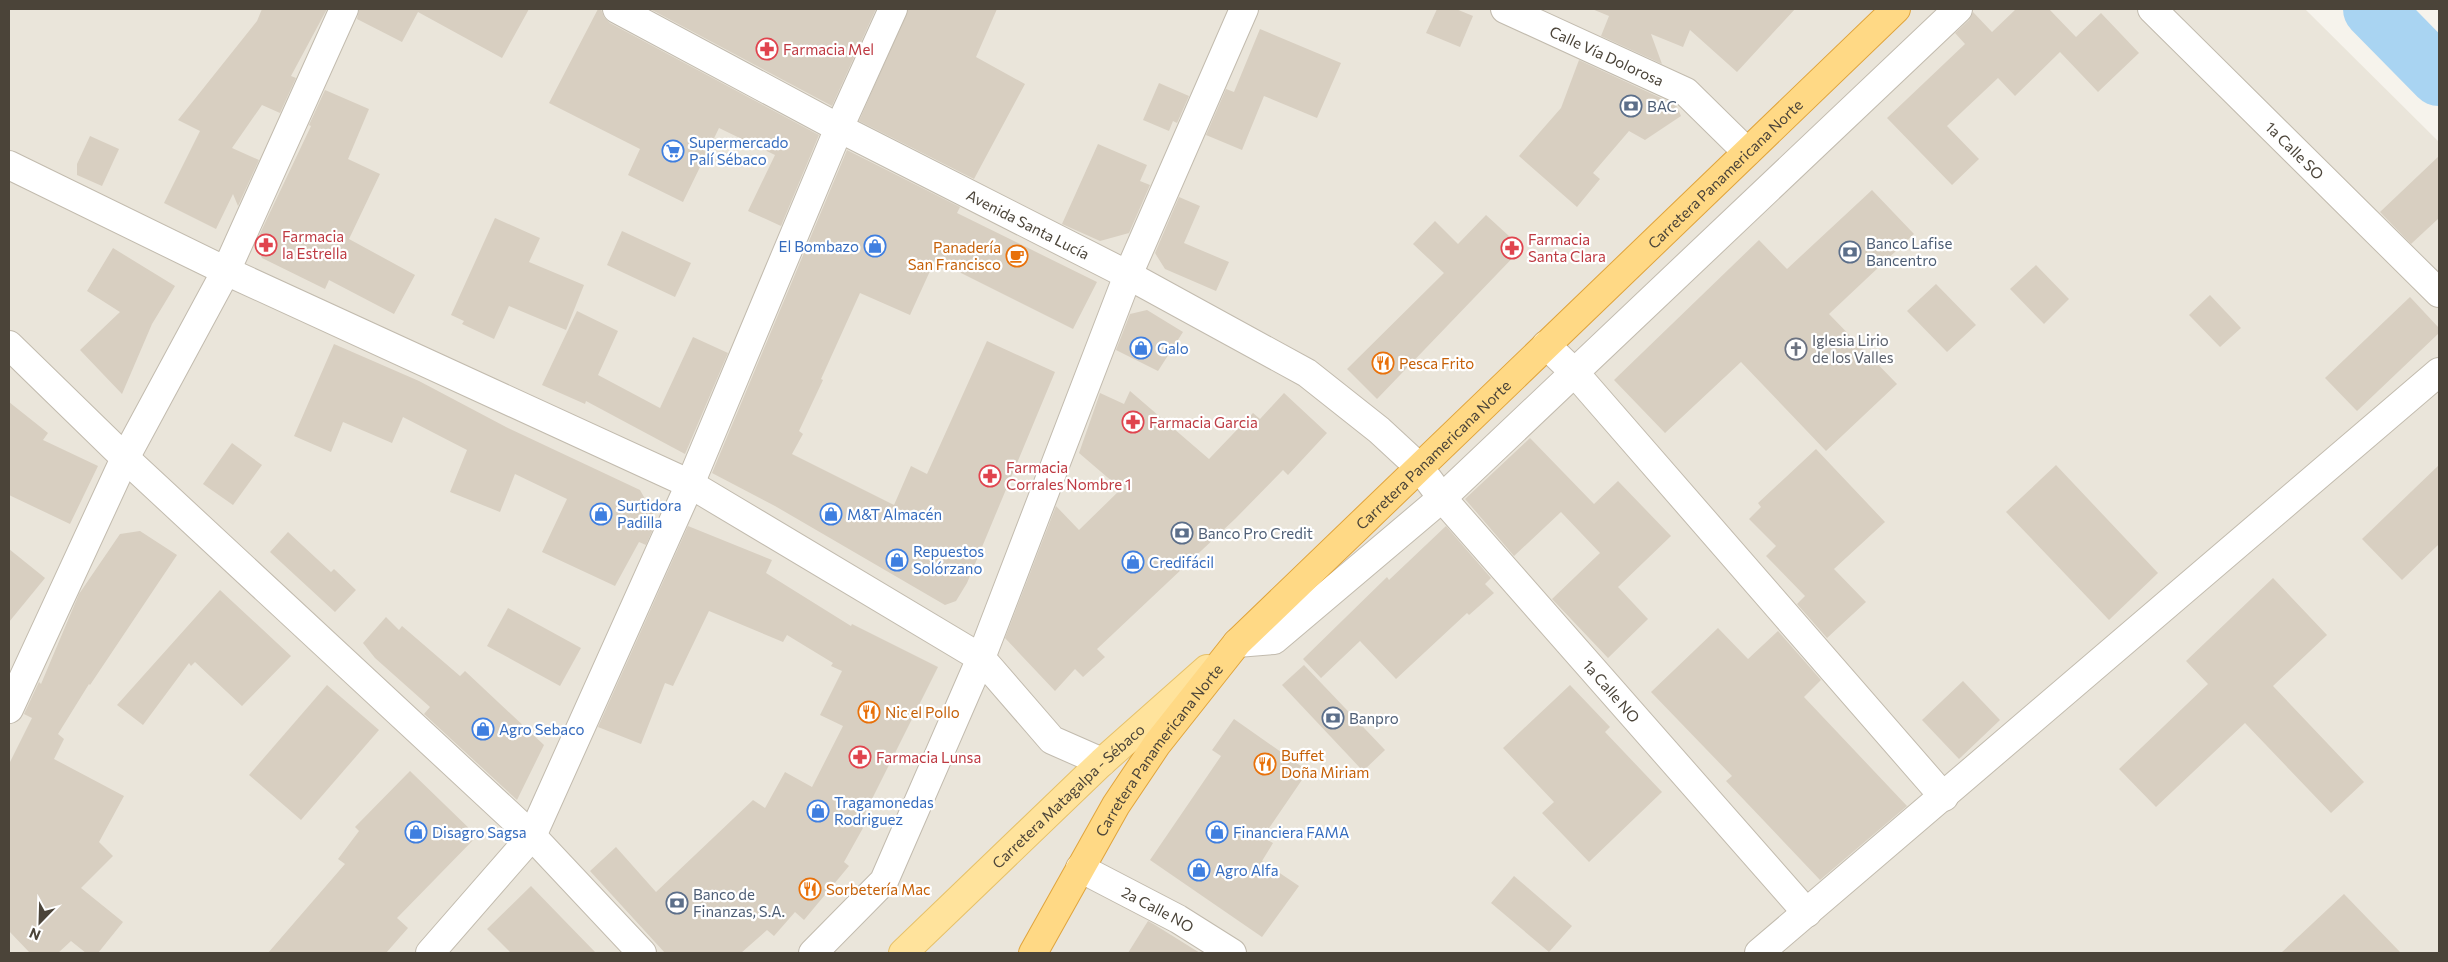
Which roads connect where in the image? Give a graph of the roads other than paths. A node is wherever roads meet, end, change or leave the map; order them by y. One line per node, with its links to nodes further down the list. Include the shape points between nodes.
1 (344, 9): 12 (street)
2 (618, 9): 9 (street, Avenida Santa Lucía)
3 (893, 9): 9 (street)
4 (1244, 9): 13 (street)
5 (1505, 9): 10 (street, Calle Vía Dolorosa, via 1686,92)
6 (1896, 9): 10 (highway, Carretera Panamericana Norte)
7 (1958, 9): 17 (street)
8 (2152, 9): 14 (street, 1a Calle SO)
9 (839, 128): 13 (street, Avenida Santa Lucía); 21 (street)
10 (1747, 152): 16 (highway, Carretera Panamericana Norte)
11 (9, 164): 12 (street)
12 (226, 271): 19 (street); 21 (street)
13 (1128, 275): 20 (street, Avenida Santa Lucía, via 1307,373 1379,430); 24 (street)
14 (2439, 292)
15 (9, 345): 19 (street)
16 (1546, 345): 17 (street); 20 (highway, Carretera Panamericana Norte)
17 (1574, 372): 22 (street); 27 (street)
18 (2439, 372): 27 (street)
19 (125, 458): 25 (street); 28 (street)
20 (1419, 467): 22 (street, 1a Calle NO); 23 (highway, Carretera Panamericana Norte)
21 (690, 484): 24 (street); 28 (street)
22 (1442, 498): 23 (street, via 1274,640); 30 (street, 1a Calle NO)
23 (1237, 643): 26 (main road, Carretera Matagalpa - Sébaco); 29 (highway, Carretera Panamericana Norte, via 1157,744)
24 (980, 658): 26 (street, via 1052,740); 33 (street, via 884,880)
25 (9, 710)
26 (1102, 762): 34 (main road, Carretera Matagalpa - Sébaco)
27 (1944, 796): 30 (street)
28 (532, 836): 31 (street); 32 (street)
29 (1080, 868): 35 (highway, Carretera Panamericana Norte); 36 (street, 2a Calle NO, via 1178,919)
30 (1806, 913): 37 (street)
31 (430, 953)
32 (642, 953)
33 (813, 953)
34 (903, 953)
35 (1033, 953)
36 (1232, 953)
37 (1759, 953)

